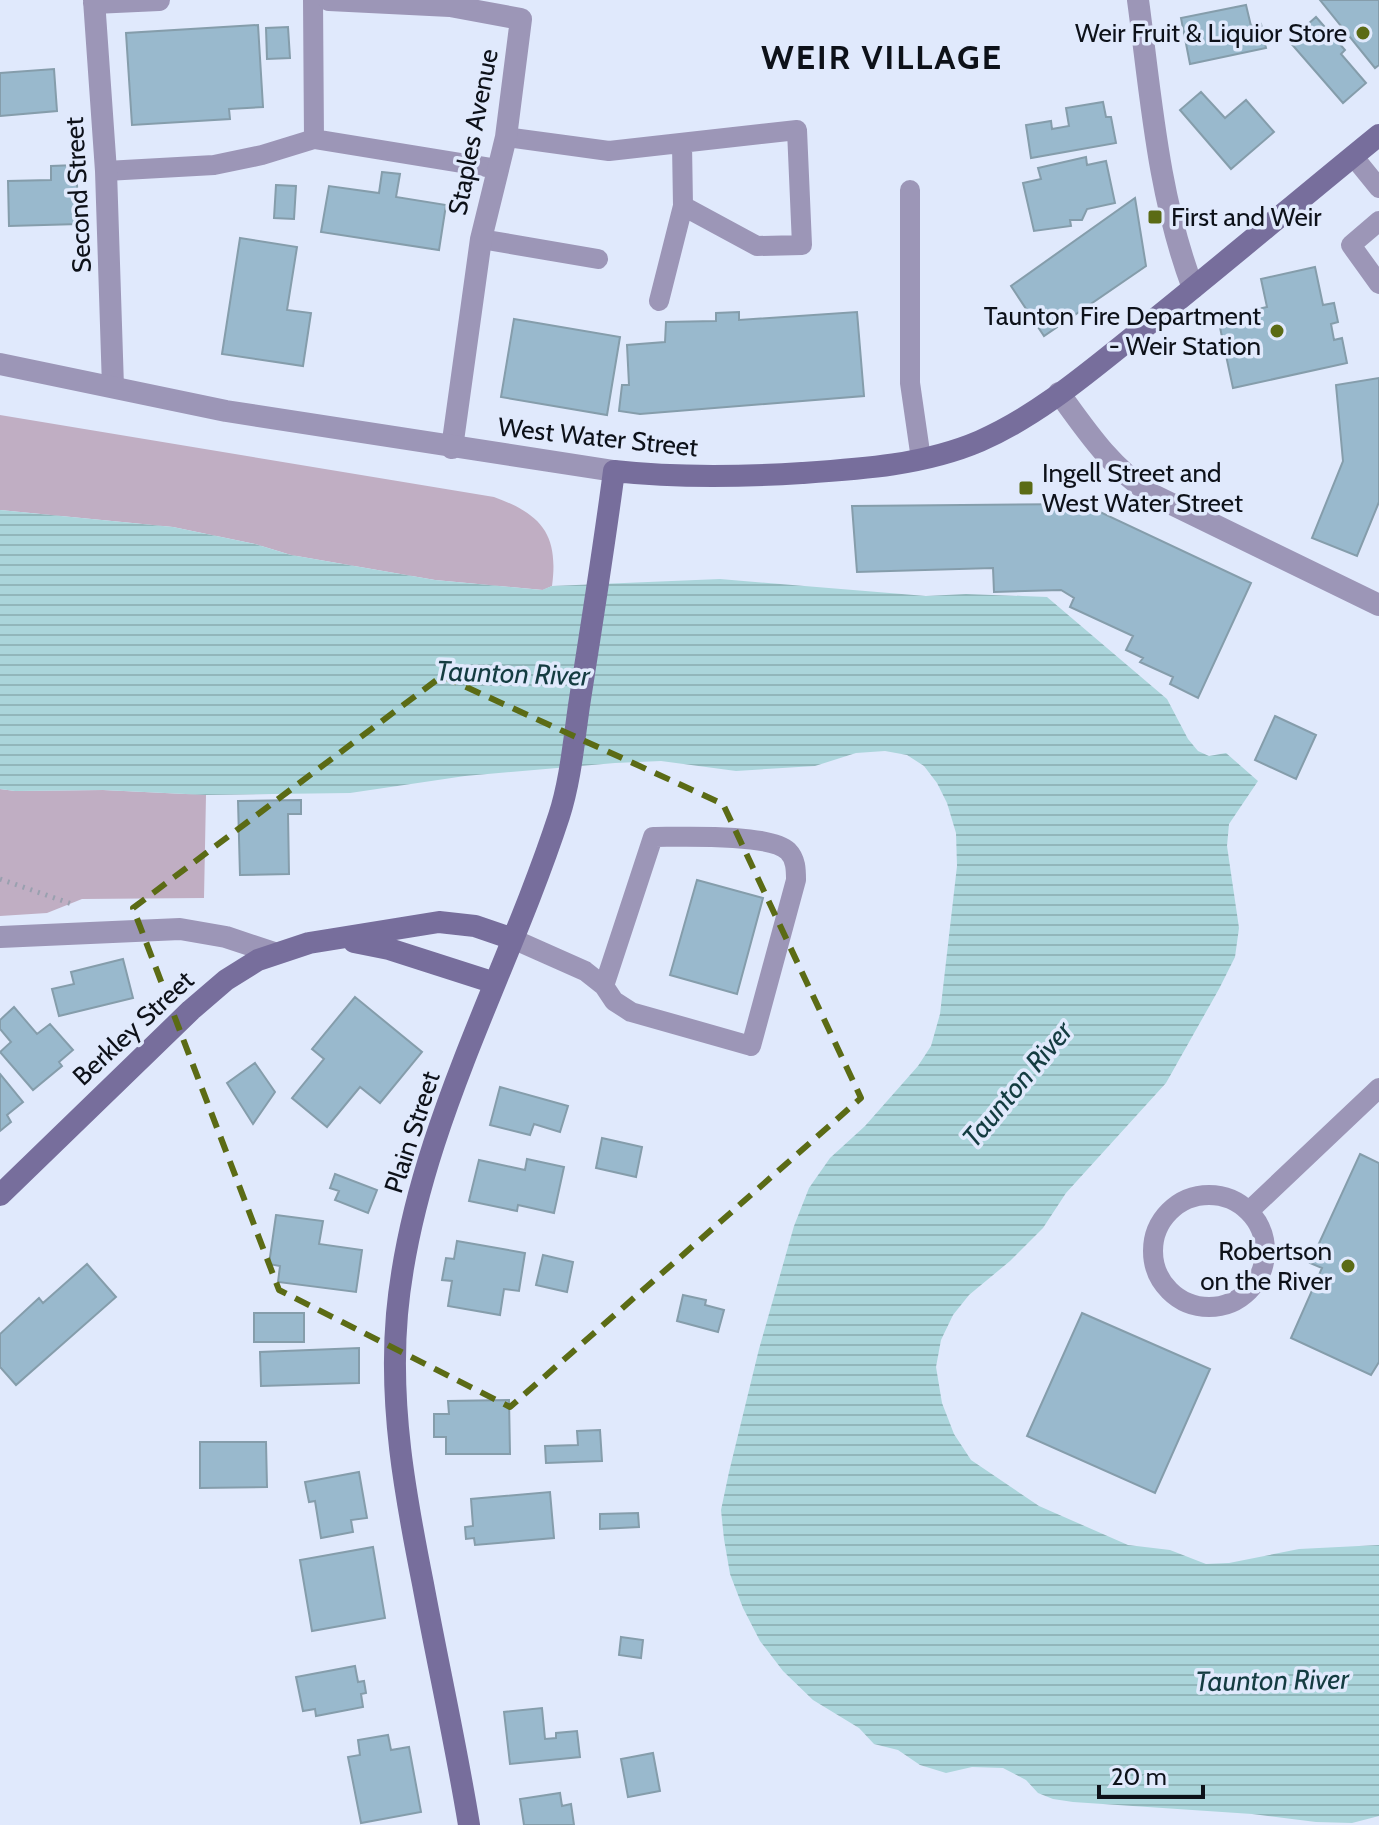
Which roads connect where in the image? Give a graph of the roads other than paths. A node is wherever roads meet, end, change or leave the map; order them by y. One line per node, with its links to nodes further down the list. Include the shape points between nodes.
1 (159, 0): 5 (street)
2 (313, 0): 8 (lane)
3 (329, 0): 7 (street, Staples Avenue, via 450,6 521,19)
4 (1138, 0): 20 (street, via 1164,189)
5 (94, 1): 12 (street, Second Street)
6 (1379, 135): 10 (main road, West Water Street)
7 (506, 137): 9 (lane, via 609,151); 11 (street, Staples Avenue)
8 (314, 139): 11 (lane); 12 (lane, via 214,165)
9 (682, 144): 15 (lane); 15 (lane, via 797,130 802,245 757,246)
10 (1353, 156): 13 (lane); 20 (main road, West Water Street)
11 (498, 169): 17 (street, Staples Avenue)
12 (106, 171): 23 (street, Second Street)
13 (1379, 188)
14 (910, 190): 26 (lane, via 909,363)
15 (683, 206): 21 (lane)
16 (1379, 221): 19 (lane, via 1351,245)
17 (481, 239): 18 (lane); 25 (street, Staples Avenue)
18 (598, 259)
19 (1379, 284)
20 (1193, 288): 24 (main road, West Water Street)
21 (659, 301)
22 (0, 364): 23 (street, West Water Street)
23 (113, 387): 25 (street, West Water Street)
24 (1059, 393): 26 (main road, West Water Street, via 995,434); 28 (street, via 1109,461 1147,491)
25 (452, 448): 27 (street, West Water Street)
26 (921, 459): 27 (main road, West Water Street, via 863,469 751,476)
27 (614, 471): 30 (main road, Plain Street, via 561,811)
28 (1379, 605)
29 (0, 937): 32 (street, via 180,929)
30 (513, 939): 31 (main road, Berkley Street, via 475,926 439,922); 33 (main road, Plain Street); 34 (lane, via 585,971)
31 (328, 940): 32 (main road, Berkley Street); 33 (main road, via 379,946)
32 (274, 953): 36 (main road, Berkley Street, via 241,969 209,994)
33 (495, 983): 38 (main road, Plain Street, via 450,1100 417,1207 400,1289 395,1363 405,1491)
34 (604, 986): 34 (lane, via 631,1012 751,1046 796,880 793,857 787,849 762,841 653,837)
35 (1379, 1088): 37 (lane)
36 (0, 1195)
37 (1249, 1211): 37 (lane, via 1218,1194 1200,1194 1169,1210 1153,1242 1153,1260 1169,1291 1201,1307 1227,1304 1249,1291 1260,1276 1265,1251 1259,1225)
38 (469, 1825)

